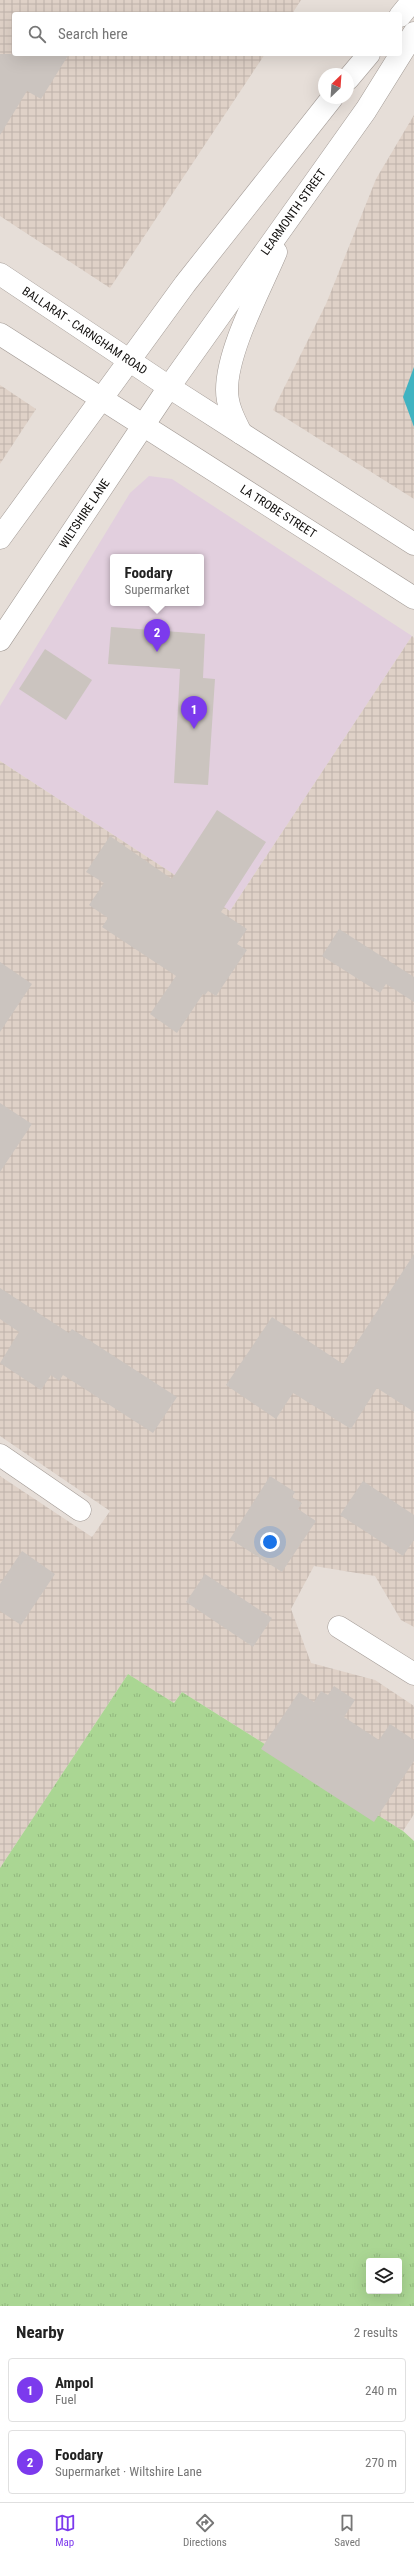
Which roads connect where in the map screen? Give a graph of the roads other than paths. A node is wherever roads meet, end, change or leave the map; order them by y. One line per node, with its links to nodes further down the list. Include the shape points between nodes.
1 (413, 0): 2 (main road)
2 (402, 14)
3 (414, 33): 4 (main road, LEARMONTH STREET)
4 (402, 53)
5 (367, 56): 7 (main road)
6 (400, 56): 9 (main road, LEARMONTH STREET, via 370,105)
7 (354, 72)
8 (327, 104): 12 (main road)
9 (291, 217): 13 (main road, LEARMONTH STREET); 16 (main road, via 238,342 228,377 230,407)
10 (0, 274): 12 (main road, BALLARAT - CARNGHAM ROAD)
11 (0, 334): 14 (main road)
12 (128, 360): 13 (main road, BALLARAT - CARNGHAM ROAD); 14 (main road)
13 (168, 387): 15 (main road, WILTSHIRE LANE); 16 (main road)
14 (102, 398): 15 (main road); 18 (main road)
15 (144, 424): 21 (main road, LA TROBE STREET); 22 (main road, WILTSHIRE LANE)
16 (241, 433): 17 (main road)
17 (383, 524): 19 (main road); 20 (main road)
18 (0, 538)
19 (414, 544)
20 (414, 556)
21 (414, 598)
22 (0, 640)
23 (0, 1455): 24 (main road)
24 (80, 1510)
25 (339, 1627): 26 (main road)
26 (414, 1674)

